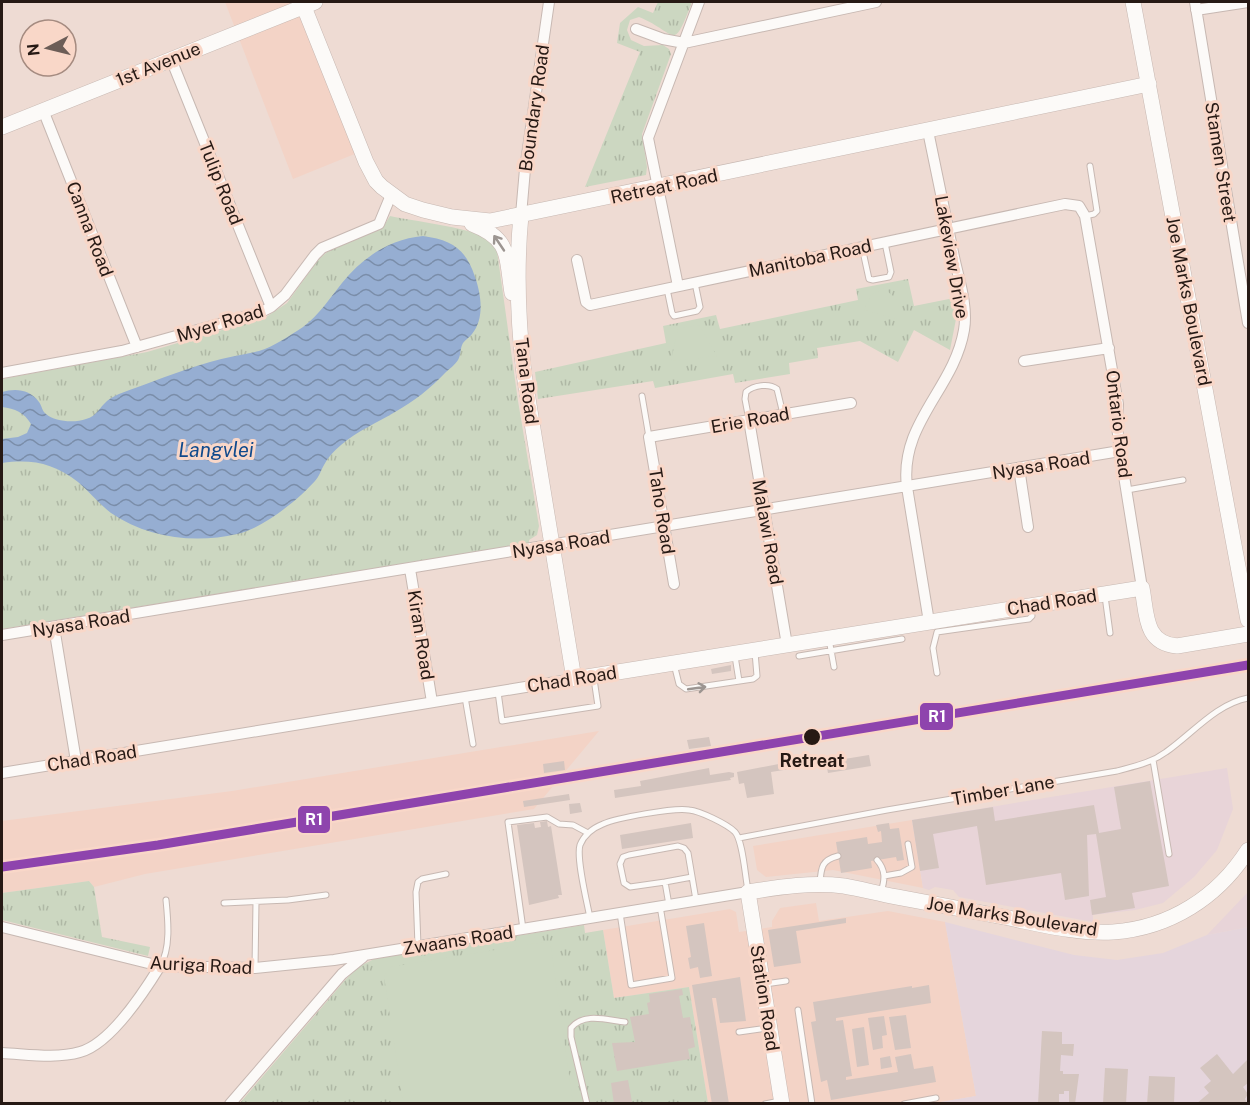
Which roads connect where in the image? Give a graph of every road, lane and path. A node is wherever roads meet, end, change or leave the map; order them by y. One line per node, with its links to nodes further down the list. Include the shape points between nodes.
1 (549, 2): 20 (street, Boundary Road)
2 (699, 2): 10 (street)
3 (876, 2): 7 (street)
4 (1133, 2): 12 (main road, Joe Marks Boulevard)
5 (1248, 2): 8 (street)
6 (307, 3): 11 (main road, 1st Avenue); 18 (main road, Retreat Road, via 366,162 376,181)
7 (843, 5): 10 (street)
8 (1195, 6): 30 (street, Stamen Street)
9 (636, 29): 10 (street)
10 (684, 43): 17 (street, via 648,135)
11 (171, 59): 13 (main road, 1st Avenue); 29 (street, Tulip Road)
12 (1149, 84): 15 (main road, Retreat Road); 55 (main road, Joe Marks Boulevard)
13 (43, 110): 14 (main road, 1st Avenue); 32 (street, Canna Road)
14 (2, 127)
15 (928, 131): 17 (main road, Retreat Road); 22 (street, Lakeview Drive)
16 (1090, 166): 19 (lane, via 1098,208 1096,213)
17 (658, 187): 20 (main road, Retreat Road); 27 (street)
18 (391, 195): 21 (main road, Retreat Road, via 414,207); 29 (street, Myer Road, via 379,224 322,248 285,296)
19 (1082, 211): 22 (street, Manitoba Road, via 1065,204); 33 (street, Ontario Road)
20 (521, 215): 21 (main road, Retreat Road, via 490,221); 31 (main road, Tana Road)
21 (452, 217): 31 (main road, one-way to 21, via 501,242 485,229)
22 (948, 229): 23 (street, Manitoba Road); 44 (street, Lakeview Drive, via 963,297 964,328 957,355 910,444 906,464)
23 (885, 243): 24 (street, Manitoba Road); 24 (lane, via 891,274 873,280 868,277)
24 (862, 247): 26 (street, Manitoba Road)
25 (577, 260): 28 (street, Manitoba Road, via 588,305)
26 (695, 283): 27 (street, Manitoba Road); 28 (lane, via 700,309 676,316)
27 (678, 286): 28 (street, Manitoba Road)
28 (667, 289)
29 (271, 307): 32 (street, Myer Road)
30 (1248, 317)
31 (520, 340): 49 (main road, Tana Road)
32 (137, 348): 35 (street, Myer Road)
33 (1109, 348): 34 (street); 41 (street, Ontario Road, via 1118,404)
34 (1024, 361)
35 (2, 373)
36 (642, 396): 40 (lane)
37 (851, 403): 38 (street, Erie Road)
38 (783, 414): 39 (street, Erie Road); 39 (lane, via 777,389 771,385 751,388 745,399)
39 (749, 420): 40 (street, Erie Road); 46 (street, Malawi Road)
40 (649, 437): 47 (street, Taho Road)
41 (1120, 452): 42 (street, Nyasa Road); 45 (street, Ontario Road)
42 (1019, 468): 44 (street, Nyasa Road); 48 (street)
43 (1183, 480): 45 (lane)
44 (908, 487): 46 (street, Nyasa Road); 56 (street, Lakeview Drive)
45 (1127, 490): 52 (street, Ontario Road)
46 (764, 511): 47 (street, Nyasa Road); 63 (street, Malawi Road)
47 (664, 527): 49 (street, Nyasa Road); 51 (street, Taho Road)
48 (1028, 527)
49 (553, 546): 50 (street, Nyasa Road); 71 (main road, Tana Road)
50 (410, 569): 57 (street, Nyasa Road); 76 (street, Kiran Road)
51 (674, 584)
52 (1142, 588): 53 (main road, Chad Road); 59 (main road, Ontario Road, via 1151,632 1166,645)
53 (1104, 594): 54 (main road, Chad Road); 58 (lane)
54 (1030, 606): 56 (main road, Chad Road); 69 (lane, via 1029,619 937,632 933,648)
55 (1248, 620)
56 (929, 622): 62 (main road, Chad Road)
57 (54, 627): 60 (street, Nyasa Road); 79 (street)
58 (1110, 633)
59 (1248, 634)
60 (2, 636)
61 (902, 639): 62 (lane)
62 (830, 644): 63 (main road, Chad Road); 66 (lane); 68 (lane)
63 (787, 645): 64 (main road, Chad Road)
64 (754, 650): 65 (main road, Chad Road); 72 (lane, via 756,678)
65 (735, 653): 67 (main road, Chad Road); 72 (lane)
66 (799, 656)
67 (674, 663): 70 (main road, Chad Road); 72 (lane, one-way to 72, via 679,684 686,689)
68 (834, 667)
69 (937, 673)
70 (593, 676): 71 (main road, Chad Road); 73 (lane, via 598,706 593,707 502,721)
71 (574, 679): 73 (street, Chad Road)
72 (739, 681)
73 (498, 692): 74 (street, Chad Road)
74 (465, 697): 76 (street, Chad Road); 77 (lane)
75 (1248, 698): 78 (lane, Timber Lane, via 1215,713)
76 (432, 702): 79 (street, Chad Road)
77 (473, 744)
78 (1153, 760): 82 (lane, Timber Lane, via 1118,771); 85 (lane)
79 (76, 761): 80 (street, Chad Road)
80 (2, 773)
81 (588, 834): 82 (lane, via 608,822 685,809 725,825); 102 (lane, via 580,846 579,857); 104 (lane, via 547,817 508,822)
82 (739, 838): 93 (lane)
83 (908, 844): 89 (lane, via 912,867)
84 (1248, 850): 94 (main road, Joe Marks Boulevard, via 1230,876 1185,911 1149,926 1112,932 1061,928)
85 (1169, 854)
86 (838, 856): 92 (lane, via 822,865)
87 (877, 860): 89 (lane)
88 (446, 874): 105 (lane, via 418,882)
89 (884, 876): 94 (lane)
90 (692, 877): 91 (lane); 91 (lane, via 688,853 678,846 621,860 622,879 627,885); 97 (lane)
91 (665, 882): 100 (lane)
92 (820, 884): 93 (main road, Joe Marks Boulevard); 94 (main road, Joe Marks Boulevard)
93 (748, 892): 97 (street, Zwaans Road); 110 (main road, Station Road)
94 (881, 894)
95 (326, 895): 98 (lane)
96 (166, 900): 107 (lane, via 166,947)
97 (696, 900): 100 (street, Zwaans Road)
98 (256, 902): 99 (lane); 108 (lane)
99 (224, 903)
100 (664, 906): 101 (street, Zwaans Road); 101 (lane, via 672,978 631,985)
101 (620, 913): 102 (street, Zwaans Road)
102 (590, 918): 104 (street, Zwaans Road)
103 (2, 927): 107 (street, Auriga Road)
104 (524, 929): 105 (street, Zwaans Road)
105 (418, 946): 106 (street, Zwaans Road)
106 (368, 954): 108 (street, Auriga Road); 118 (street, Zwaans Road, via 342,974)
107 (160, 966): 108 (street, Auriga Road); 115 (street, via 117,1023 90,1048 71,1054)
108 (255, 968)
109 (786, 981): 110 (lane)
110 (763, 984): 113 (main road, Station Road)
111 (798, 1010): 121 (lane)
112 (625, 1022): 119 (lane, via 587,1018 571,1028)
113 (770, 1028): 114 (lane); 117 (main road, Station Road)
114 (739, 1032)
115 (2, 1053)
116 (936, 1098): 122 (lane)
117 (782, 1102): 120 (lane)
118 (230, 1104)
119 (587, 1104)
120 (765, 1104)
121 (812, 1104)
122 (904, 1104)

